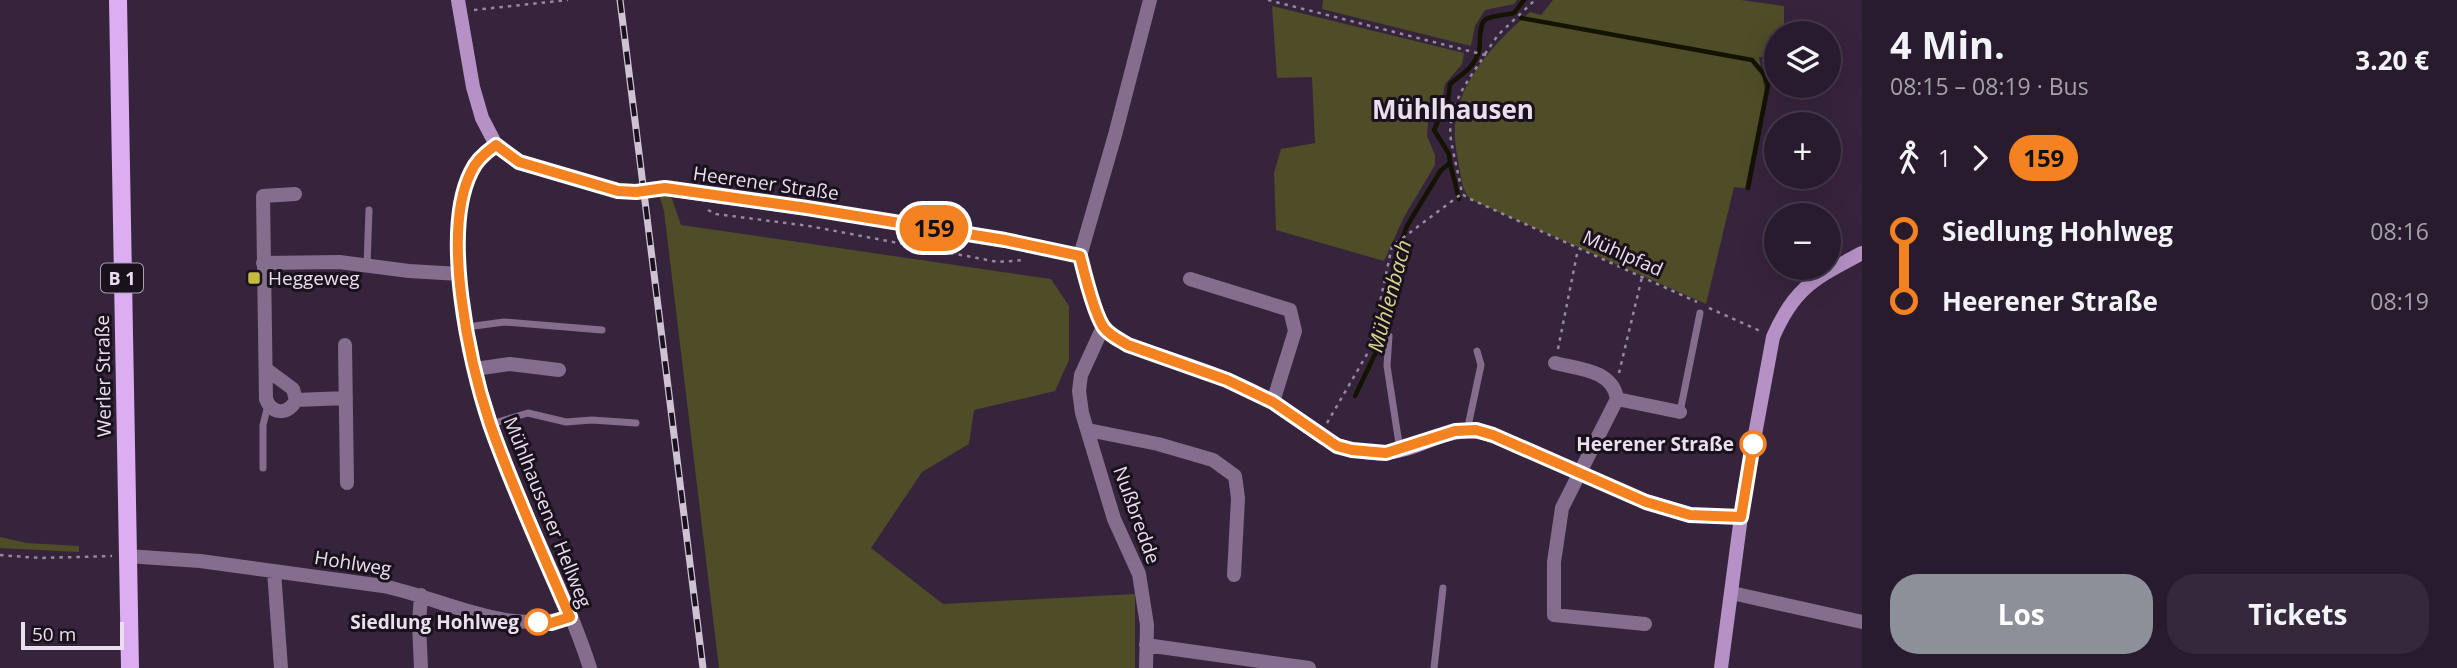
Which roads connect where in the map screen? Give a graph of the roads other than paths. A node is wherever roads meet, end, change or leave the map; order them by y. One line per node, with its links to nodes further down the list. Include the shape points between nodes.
1 (118, 0): 39 (main road, Werler Straße / B 1)
2 (1150, 0): 8 (street)
3 (459, 6): 4 (street, via 473,87)
4 (496, 145): 8 (street, Heerener Straße, via 519,162 618,191 665,188 1005,240); 11 (street, Mühlhausener Hellweg, via 480,159 466,187 459,221)
5 (295, 194): 9 (street, via 262,196)
6 (369, 210): 10 (lane)
7 (1862, 253): 38 (street, via 1811,280 1783,315 1773,337)
8 (1080, 256): 15 (street)
9 (263, 263): 10 (street); 21 (street)
10 (367, 265): 11 (street)
11 (460, 274): 14 (street, Mühlhausener Hellweg)
12 (1190, 279): 27 (street, via 1290,310 1295,331)
13 (1700, 313): 29 (lane)
14 (467, 327): 16 (lane, via 505,323); 22 (street, Mühlhausener Hellweg)
15 (1103, 327): 27 (street, via 1128,345 1214,375); 32 (street, Nußbredde, via 1081,375 1079,391)
16 (602, 330)
17 (1390, 336): 34 (lane, via 1387,366)
18 (345, 345): 25 (street)
19 (1477, 351): 33 (lane, via 1481,365)
20 (1555, 363): 24 (street, via 1605,376)
21 (266, 369): 26 (street, via 293,389); 28 (street)
22 (474, 369): 23 (street, via 510,364); 31 (street, Mühlhausener Hellweg)
23 (559, 370)
24 (1616, 394): 29 (street); 36 (street)
25 (346, 398): 26 (street); 37 (street)
26 (296, 400): 28 (street, via 281,412)
27 (1273, 402): 34 (street, via 1337,446 1376,454)
28 (268, 404): 35 (lane)
29 (1680, 412)
30 (636, 423): 31 (lane, via 566,422 528,413)
31 (491, 424): 45 (street, Mühlhausener Hellweg)
32 (1088, 430): 41 (street, via 1213,460 1235,476); 48 (street, Nußbredde, via 1114,519 1139,574)
33 (1467, 431): 34 (street); 36 (street, via 1493,435)
34 (1400, 450)
35 (263, 468)
36 (1581, 474): 38 (street, via 1690,515); 47 (street, via 1562,508 1554,562 1554,615)
37 (347, 483)
38 (1741, 517): 43 (street)
39 (127, 556): 40 (street, Hohlweg); 50 (main road, Werler Straße / B 1)
40 (274, 571): 44 (street, Hohlweg); 51 (street)
41 (1234, 575)
42 (1443, 588): 56 (lane)
43 (1732, 593): 46 (street); 57 (street)
44 (421, 595): 45 (street, Hohlweg, via 508,619 551,623); 52 (street)
45 (570, 617): 53 (street, Mühlhausener Hellweg)
46 (1862, 622)
47 (1645, 624)
48 (1146, 645): 49 (street); 54 (street)
49 (1224, 662): 55 (street)
50 (130, 668)
51 (281, 668)
52 (421, 668)
53 (590, 668)
54 (1146, 668)
55 (1309, 668)
56 (1434, 668)
57 (1721, 668)

